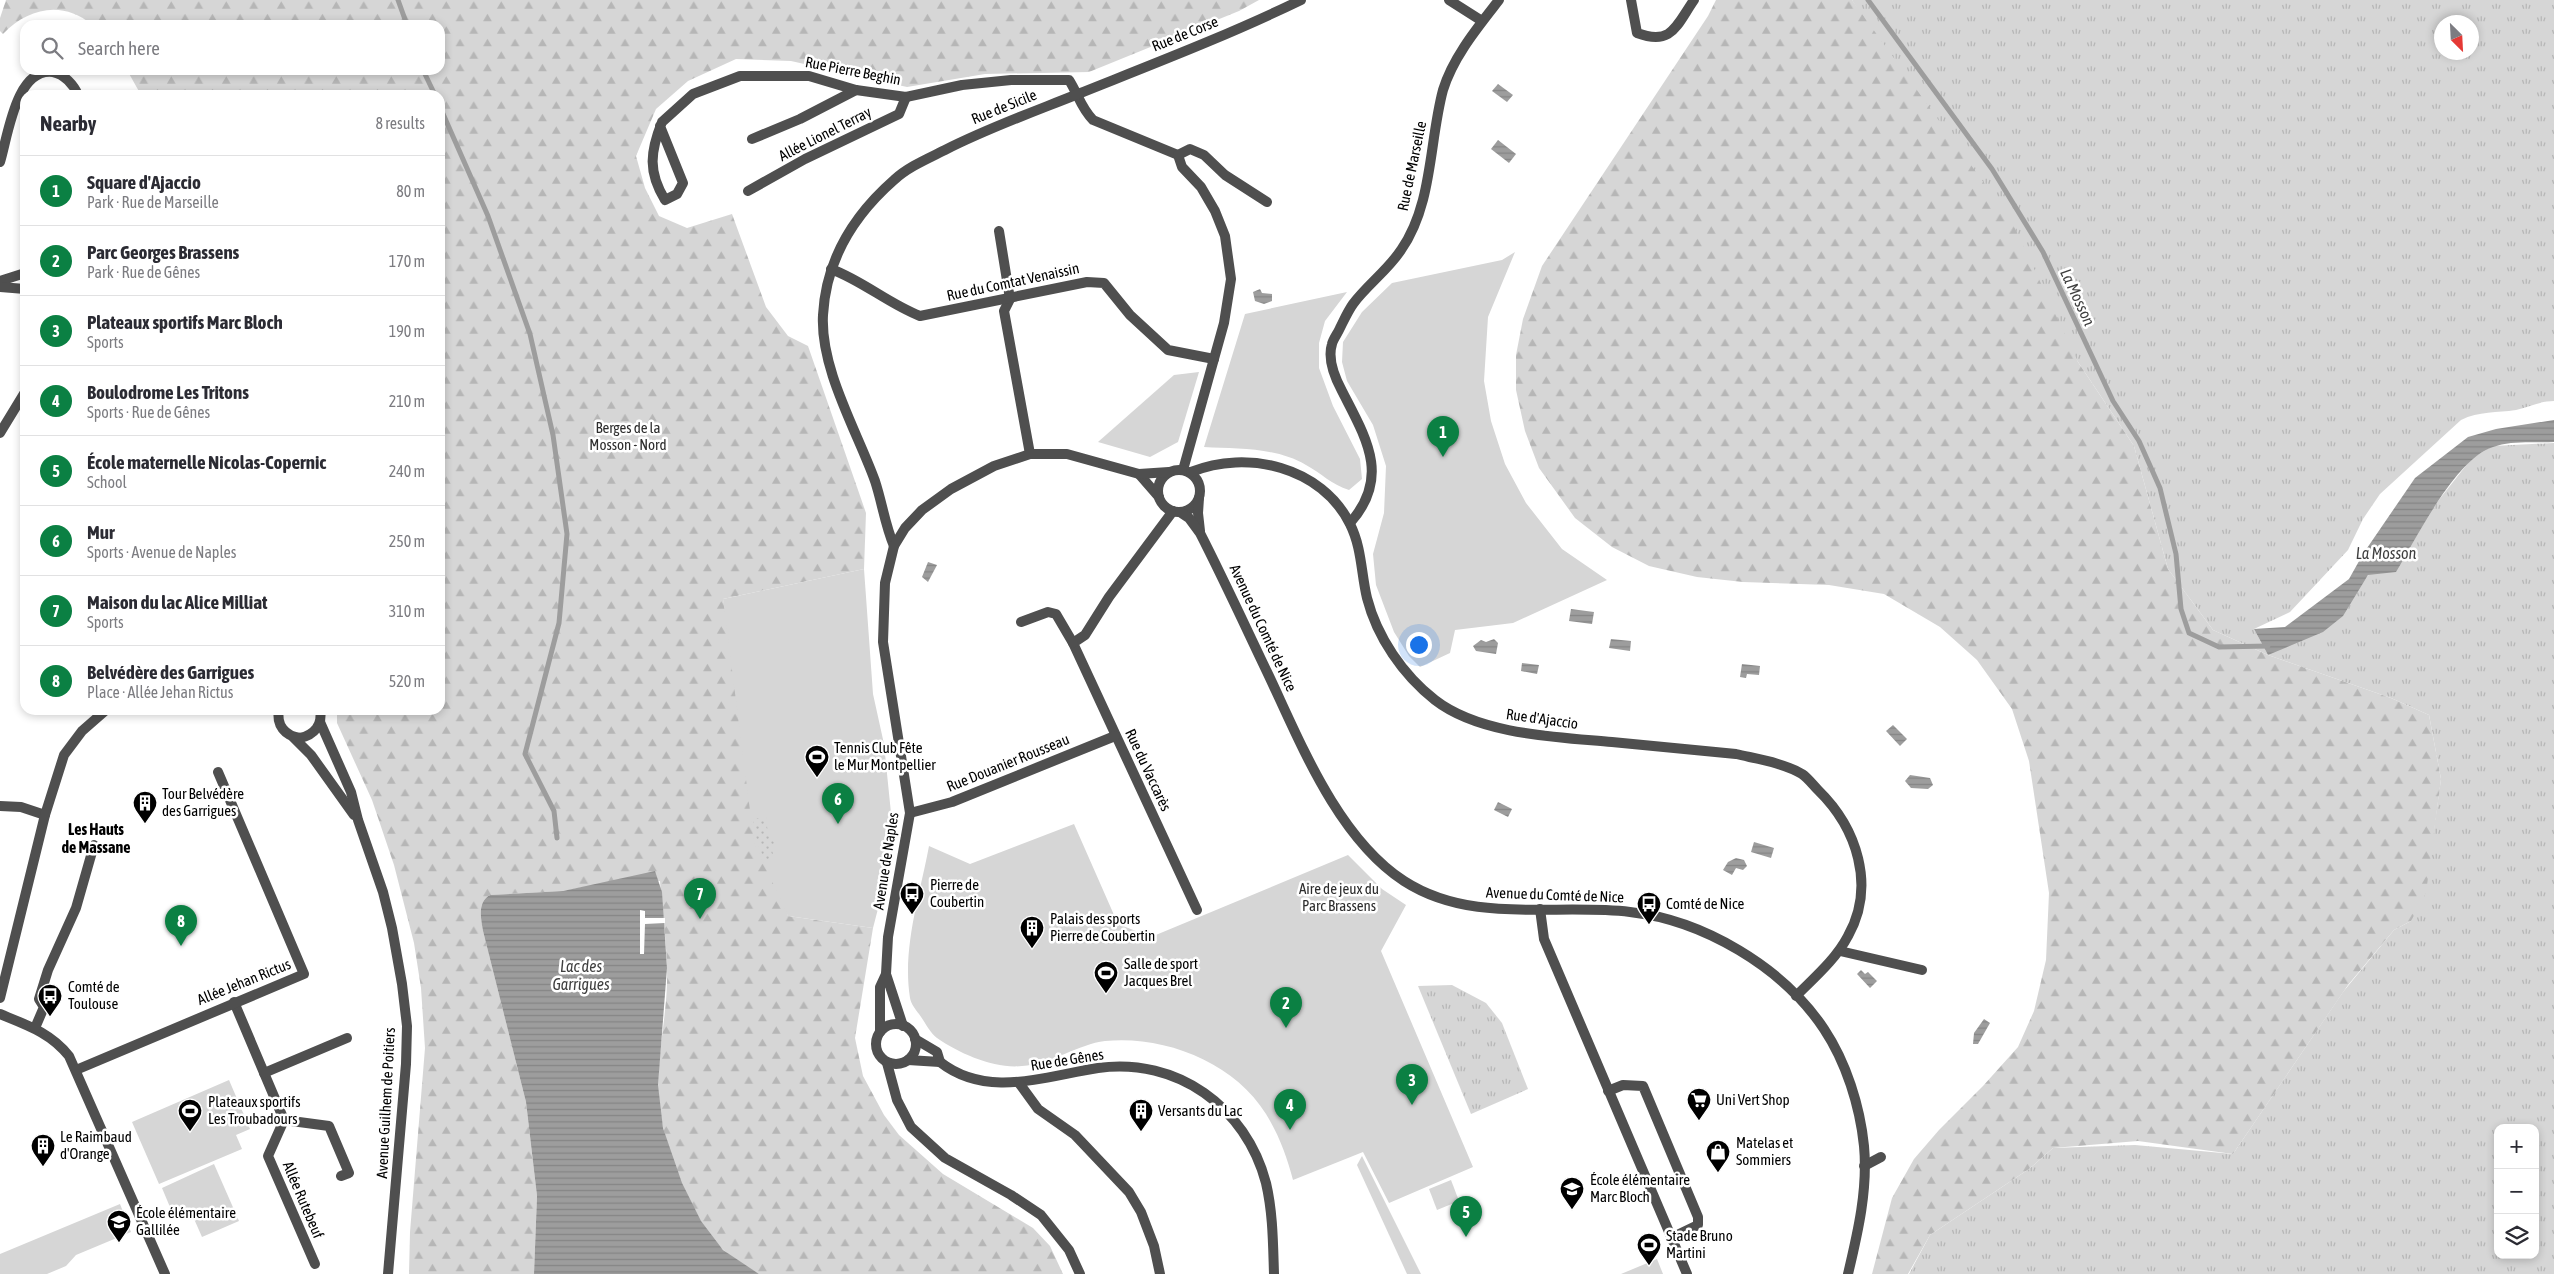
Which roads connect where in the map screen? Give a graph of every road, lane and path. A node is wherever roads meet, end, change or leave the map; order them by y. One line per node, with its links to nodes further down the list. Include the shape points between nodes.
1 (1301, 0): 13 (street, Rue de Corse)
2 (1449, 0): 6 (street)
3 (1499, 0): 6 (street, Rue de Marseille)
4 (1631, 0): 5 (street, via 1637,32 1654,39 1669,35)
5 (1694, 0)
6 (1482, 21): 38 (street, Rue de Marseille, via 1450,72 1443,90 1427,183 1416,222 1401,250 1352,305 1331,345 1331,367 1371,456 1372,479 1364,507)
7 (40, 75): 9 (street, via 32,77)
8 (61, 75): 10 (street)
9 (21, 90)
10 (75, 90)
11 (856, 90): 14 (street, Rue Pierre Beghin); 15 (street, Rue Pierre Beghin, via 809,76 740,76 693,94); 16 (street, via 800,120)
12 (20, 91): 18 (street)
13 (1078, 94): 14 (street, Rue Pierre Beghin, via 1069,80 1011,80 962,85); 17 (street, via 1083,109 1093,120); 22 (street, Rue de Sicile, via 978,134 919,163 895,179 861,213)
14 (906, 97): 19 (street, Allée Lionel Terray, via 899,114)
15 (660, 126): 15 (street, Rue Pierre Beghin, via 652,149 656,184 665,200 677,194 683,182)
16 (752, 139)
17 (1178, 155): 20 (street, via 1190,149 1204,155 1225,175); 28 (street, via 1182,167 1215,211 1230,257 1231,278 1224,323)
18 (0, 162)
19 (748, 191)
20 (1267, 202)
21 (999, 231): 27 (street)
22 (831, 269): 27 (street, Rue du Comtat Venaissin, via 920,316); 40 (street, Rue de Sicile, via 823,318 826,347 834,377 876,484)
23 (20, 275): 24 (street)
24 (0, 281)
25 (0, 287): 26 (street)
26 (20, 288)
27 (1010, 299): 28 (street, Rue du Comtat Venaissin, via 1087,282 1104,283 1130,315 1168,350); 31 (street, via 1004,311)
28 (1214, 359): 32 (street)
29 (20, 400): 30 (street)
30 (0, 434)
31 (1030, 454): 34 (street, via 1067,454); 40 (street, via 994,466 951,489 922,510)
32 (1187, 471): 33 (street); 36 (street, via 1199,483); 38 (street, Rue d'Ajaccio, via 1229,461 1257,461 1290,471 1318,486)
33 (1169, 472): 34 (street); 35 (street, via 1159,483)
34 (1139, 474): 35 (street)
35 (1159, 497): 37 (street, via 1162,503)
36 (1200, 497): 37 (street, via 1192,508); 39 (street, Avenue du Comté de Nice)
37 (1177, 511): 39 (street, Avenue du Comté de Nice, via 1188,518); 42 (street, via 1110,597 1085,635)
38 (1350, 523): 57 (street, Rue d'Ajaccio, via 1359,544 1367,598 1376,624 1398,661 1436,700 1473,720 1510,731 1736,754 1802,774 1828,800 1849,829 1861,869 1862,891 1856,916)
39 (1200, 533): 55 (street, Avenue du Comté de Nice, via 1294,729 1341,818 1360,841 1404,881 1428,893 1466,906)
40 (894, 546): 51 (street, Avenue de Naples, via 885,583 883,642)
41 (1021, 622): 42 (street, Rue du Vaccarès, via 1048,612 1056,614)
42 (1073, 643): 47 (street, Rue du Vaccarès)
43 (100, 715): 52 (street, via 82,731 64,755)
44 (280, 715): 48 (street, Avenue Guilhem de Poitiers, via 281,727)
45 (320, 715): 46 (street)
46 (320, 722): 48 (street, via 313,733); 53 (street, Avenue Guilhem de Poitiers, via 351,792)
47 (1115, 736): 51 (street, Rue Douanier Rousseau, via 952,802); 56 (street, Rue du Vaccarès)
48 (293, 737): 53 (street, Avenue Guilhem de Poitiers, via 311,755)
49 (218, 772): 62 (street, Allée Jehan Rictus, via 304,974)
50 (0, 806): 52 (street, via 21,807)
51 (910, 813): 59 (street, Avenue de Naples, via 888,937)
52 (45, 815): 61 (street)
53 (358, 820): 83 (street, Avenue Guilhem de Poitiers, via 378,874 392,928 407,1026 404,1099)
54 (94, 845): 65 (street, via 76,908 48,970 39,999 44,1007)
55 (1540, 909): 60 (street, Avenue du Comté de Nice, via 1602,909 1663,918 1703,932 1744,954); 75 (street, via 1544,939)
56 (1197, 910)
57 (1840, 951): 58 (street); 60 (street, Rue d'Ajaccio)
58 (1922, 970)
59 (886, 974): 64 (street, Avenue de Naples); 66 (street, Avenue de Naples, via 880,987)
60 (1796, 996): 78 (street, Avenue du Comté de Nice, via 1824,1029 1840,1062 1858,1110)
61 (0, 998)
62 (234, 1002): 72 (street, Allée Jehan Rictus); 73 (street)
63 (0, 1014): 65 (street)
64 (903, 1026): 66 (street, via 891,1025); 68 (street)
65 (36, 1028): 72 (street, via 60,1045)
66 (880, 1032): 71 (street, via 877,1051)
67 (347, 1038): 73 (street)
68 (915, 1039): 69 (street, via 916,1046); 70 (street, Rue de Gênes, via 937,1052)
69 (908, 1060): 70 (street, Rue de Gênes); 71 (street, via 902,1064)
70 (940, 1062): 74 (street, Rue de Gênes, via 982,1081)
71 (888, 1063): 84 (street, via 897,1100 911,1127 945,1158 1041,1216 1069,1250)
72 (76, 1070): 82 (street)
73 (264, 1073): 76 (street)
74 (1019, 1083): 85 (street, via 1038,1109 1075,1135 1129,1192 1154,1246); 86 (street, Rue de Gênes, via 1100,1068 1132,1068 1166,1073 1192,1084 1214,1099 1250,1141 1266,1184)
75 (1608, 1091): 80 (street); 80 (street, via 1623,1085 1643,1086 1698,1217 1698,1226)
76 (284, 1120): 79 (street, via 329,1126 348,1173); 81 (street, Allée Rutebeuf, via 268,1156)
77 (1881, 1157): 78 (street)
78 (1864, 1166): 88 (street, Avenue du Comté de Nice, via 1863,1209)
79 (341, 1176)
80 (1671, 1238): 87 (street)
81 (315, 1264)
82 (164, 1274)
83 (388, 1274)
84 (1080, 1274)
85 (1160, 1274)
86 (1274, 1274)
87 (1687, 1274)
88 (1848, 1274)

